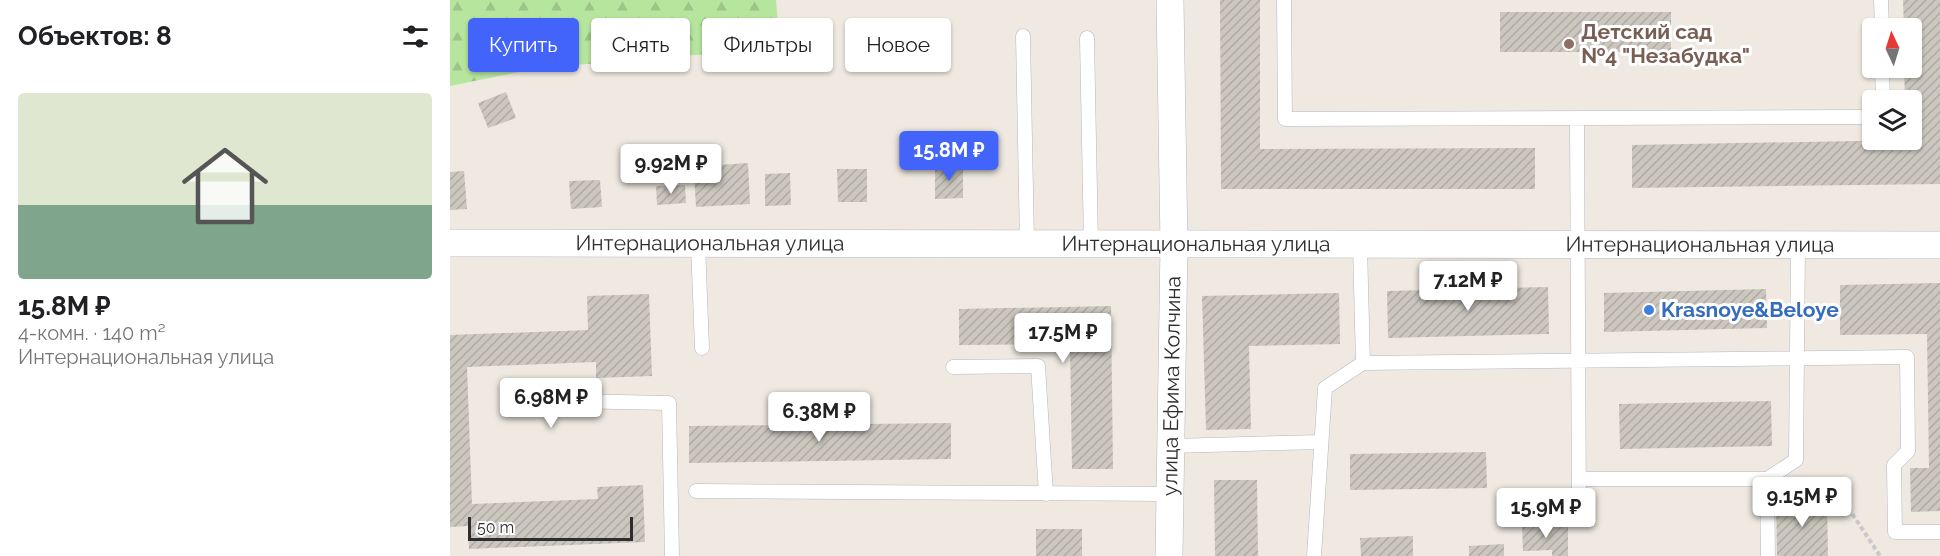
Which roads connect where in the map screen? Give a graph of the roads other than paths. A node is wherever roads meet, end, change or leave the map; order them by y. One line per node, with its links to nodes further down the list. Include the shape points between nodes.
1 (1170, 0): 14 (street, улица Ефима Колчина)
2 (1284, 0): 8 (lane, via 1286,119)
3 (1881, 0): 4 (lane)
4 (1882, 18)
5 (1023, 36): 11 (lane)
6 (1087, 38): 12 (lane)
7 (1862, 117): 8 (lane)
8 (1577, 120): 15 (lane)
9 (450, 243): 10 (street, Интернациональная улица)
10 (698, 244): 11 (street, Интернациональная улица); 18 (lane)
11 (1027, 244): 12 (street, Интернациональная улица)
12 (1091, 244): 14 (street, Интернациональная улица)
13 (1940, 244): 16 (street, Интернациональная улица)
14 (1174, 245): 17 (street, Интернациональная улица); 25 (street, улица Ефима Колчина)
15 (1579, 245): 16 (street, Интернациональная улица); 17 (street, Интернациональная улица); 20 (lane)
16 (1798, 245): 19 (lane)
17 (1360, 246): 21 (lane)
18 (702, 348)
19 (1797, 358): 20 (lane); 27 (lane, via 1796,460); 32 (lane, via 1907,357 1908,451 1894,465 1895,532)
20 (1579, 360): 21 (lane); 26 (lane)
21 (1362, 363): 24 (lane, via 1325,388)
22 (953, 367): 29 (lane, via 1038,366)
23 (518, 400): 33 (lane, via 669,403)
24 (1321, 442): 25 (lane); 35 (lane)
25 (1171, 446): 30 (street, улица Ефима Колчина)
26 (1579, 479): 27 (lane); 31 (lane)
27 (1767, 479): 36 (lane)
28 (696, 491): 29 (lane)
29 (1046, 494): 30 (lane)
30 (1170, 494): 34 (street, улица Ефима Колчина)
31 (1579, 518)
32 (1940, 532)
33 (672, 556)
34 (1169, 556)
35 (1314, 556)
36 (1768, 556)

